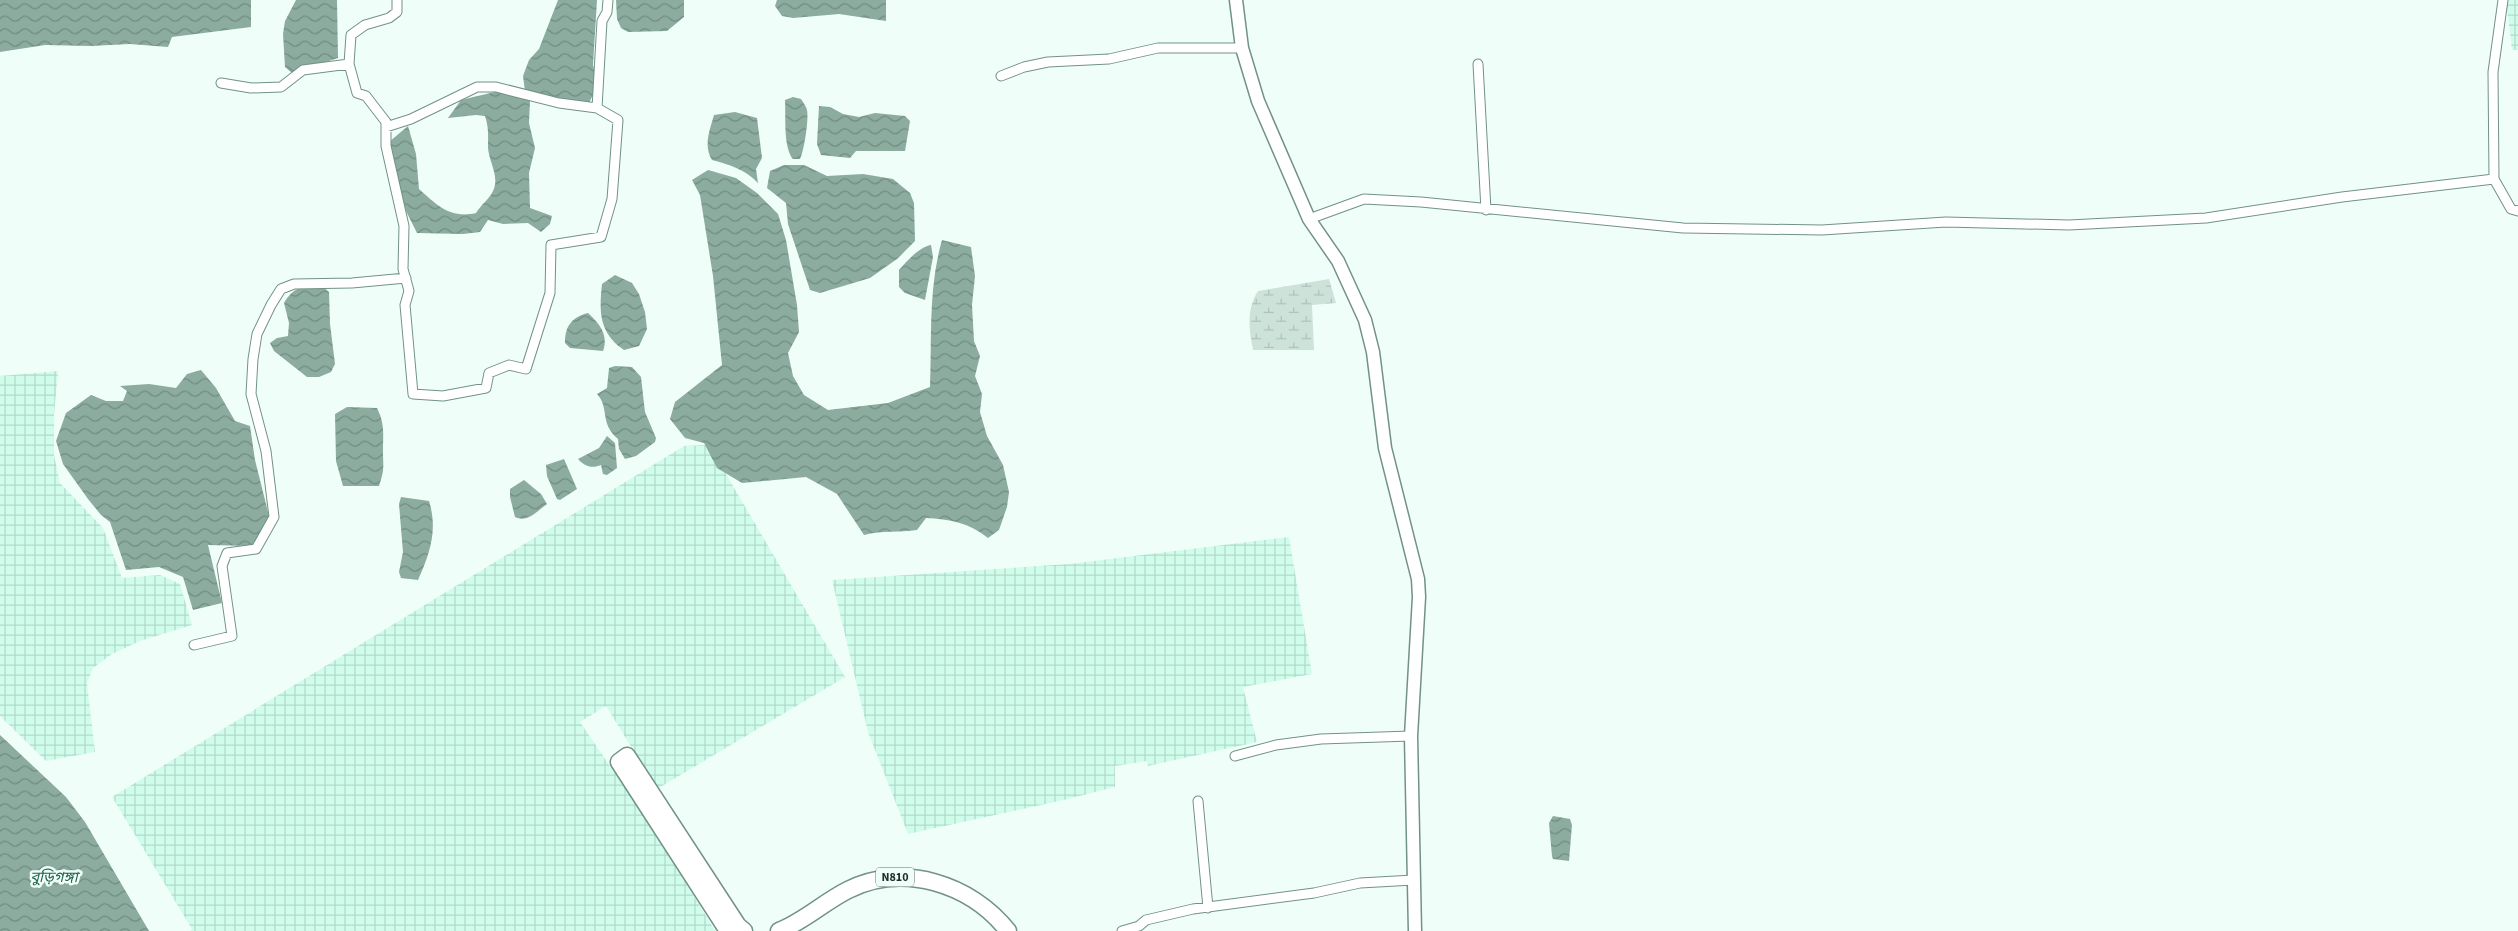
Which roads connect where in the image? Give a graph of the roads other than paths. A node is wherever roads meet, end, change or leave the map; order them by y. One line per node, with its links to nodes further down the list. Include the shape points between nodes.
1 (397, 0): 6 (street, via 397,12 390,18 365,25 352,35)
2 (608, 0): 10 (street, via 602,22)
3 (1236, 0): 5 (street)
4 (2503, 0): 12 (street, via 2493,72)
5 (1242, 48): 8 (street, via 1158,48 1109,59 1048,62); 15 (street, via 1258,101)
6 (349, 64): 9 (street, via 303,70 281,87 251,88); 11 (street, via 357,93 366,96)
7 (1478, 64): 13 (street)
8 (1001, 76)
9 (221, 83)
10 (598, 108): 11 (street, via 559,103 496,87 476,87 411,119); 16 (street, via 618,120 612,199 601,237 551,246 550,293 526,369 509,365 489,373 486,388 443,396 413,394 405,305 409,291)
11 (386, 126): 16 (street, via 386,146 404,226 403,269)
12 (2494, 179): 13 (street, via 2342,197 2206,218 2069,225 1946,222 1822,230 1750,230 1683,228); 14 (street, via 2511,209)
13 (1486, 210): 15 (street, via 1364,199)
14 (2518, 211)
15 (1309, 219): 18 (street, via 1338,261 1366,320 1385,448 1418,579)
16 (406, 278): 17 (street, via 294,284 281,289 271,305 257,334 251,394 266,451 274,517 256,549 227,553 222,566 232,636)
17 (194, 645)
18 (1411, 736): 19 (street, via 1321,739 1276,745); 22 (street)
19 (1235, 756)
20 (1198, 801): 23 (street)
21 (891, 880): 26 (highway, N810, via 862,883); 27 (highway, N810, via 857,892); 28 (highway, N810, via 924,883 947,890 973,904); 29 (highway, N810, via 920,879 956,890 992,912)
22 (1414, 880): 23 (street, via 1360,884); 31 (street)
23 (1208, 908): 30 (street, via 1146,920 1139,926)
24 (728, 931): 25 (highway, via 619,762 627,756)
25 (744, 931)
26 (779, 931)
27 (793, 931)
28 (1003, 931)
29 (1008, 931)
30 (1122, 931)
31 (1415, 931)

